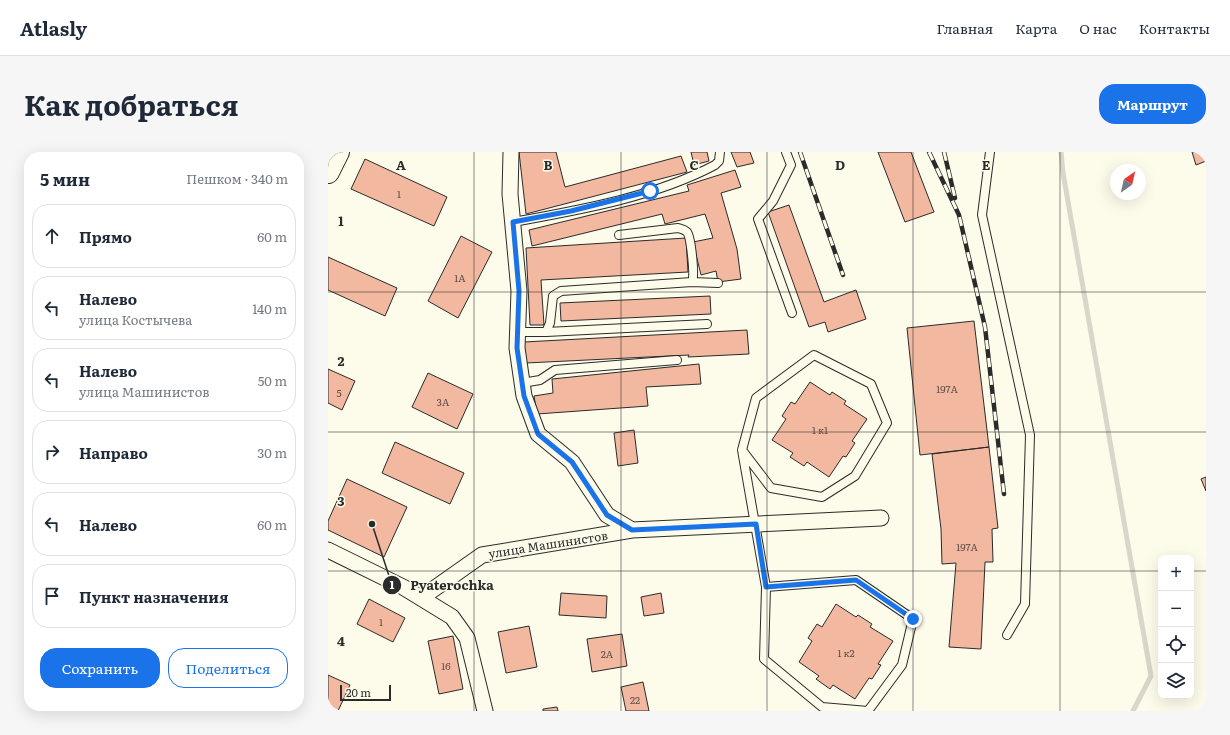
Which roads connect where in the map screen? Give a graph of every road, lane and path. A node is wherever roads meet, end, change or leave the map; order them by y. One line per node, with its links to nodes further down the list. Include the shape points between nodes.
1 (338, 152): 6 (main road)
2 (510, 152): 7 (street)
3 (720, 152): 7 (lane, via 719,161 715,165 672,183 571,211)
4 (786, 152): 11 (lane, via 791,165 773,201 758,219)
5 (990, 152): 24 (lane, via 982,215 1030,435 1025,604)
6 (328, 172)
7 (513, 222): 13 (street, via 519,291)
8 (619, 235): 9 (lane, via 678,228 684,230 688,234 694,275)
9 (692, 282): 10 (lane); 14 (lane, via 561,291 553,296 550,323)
10 (718, 283)
11 (792, 313)
12 (707, 324): 14 (lane)
13 (519, 332): 14 (lane); 16 (street, via 517,348)
14 (546, 332)
15 (677, 360): 16 (lane, via 555,370 540,380)
16 (522, 383): 20 (street, via 538,434 572,462 607,515)
17 (742, 450): 17 (lane, via 771,488 822,497 855,476 887,423 871,384 814,355 756,398); 19 (lane)
18 (881, 518): 19 (street, улица Машинистов)
19 (756, 524): 20 (street, улица Машинистов); 22 (lane)
20 (632, 530): 23 (street, улица Машинистов, via 482,555)
21 (328, 550): 23 (street)
22 (766, 587): 22 (lane, via 764,659 822,707 868,711 902,665 913,619 856,580)
23 (421, 598): 25 (street, via 452,617 467,638)
24 (1007, 634)
25 (485, 711)

